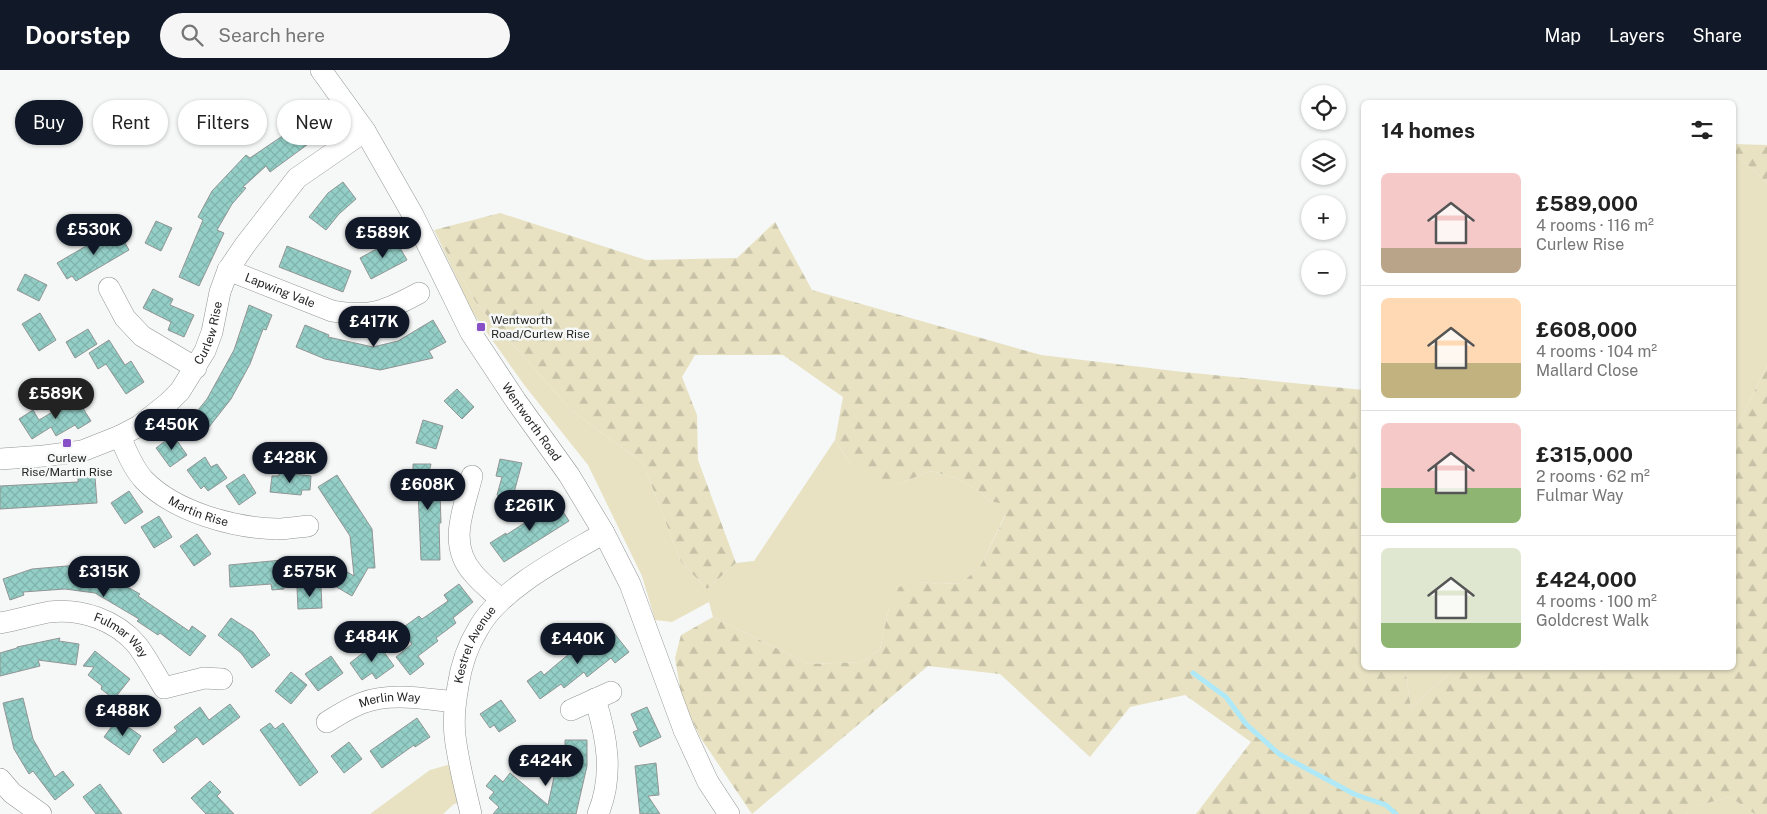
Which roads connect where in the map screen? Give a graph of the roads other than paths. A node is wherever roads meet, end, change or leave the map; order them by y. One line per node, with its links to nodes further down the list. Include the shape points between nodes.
1 (321, 70): 2 (street, Wentworth Road)
2 (365, 132): 3 (street, Curlew Rise, via 298,178); 11 (street, Wentworth Road, via 413,215 472,333 569,475)
3 (228, 270): 5 (street, Lapwing Vale, via 346,314 376,312); 6 (street, Curlew Rise, via 212,332)
4 (109, 288): 6 (street, via 125,318 142,336)
5 (419, 293)
6 (196, 368): 7 (street, Curlew Rise, via 168,403)
7 (120, 436): 8 (street, Curlew Rise, via 75,452); 10 (street, Martin Rise, via 143,479 185,507 252,527)
8 (0, 459)
9 (472, 476): 12 (street, via 460,524 460,552 473,574)
10 (308, 526)
11 (604, 533): 12 (street, Kestrel Avenue, via 527,580); 22 (street, Wentworth Road, via 630,584 684,730 708,782)
12 (501, 600): 15 (street, Kestrel Avenue, via 478,627 466,653)
13 (0, 624): 14 (street, Fulmar Way, via 51,612 71,611 99,618 120,629 137,645 164,688 204,678)
14 (222, 679)
15 (456, 702): 17 (street, Merlin Way, via 413,698 380,700 362,703); 20 (street, Kestrel Avenue, via 455,736)
16 (571, 710): 21 (street, via 603,696 608,768)
17 (327, 722)
18 (0, 779): 19 (street, via 12,793)
19 (41, 814)
20 (471, 814)
21 (598, 814)
22 (729, 814)

